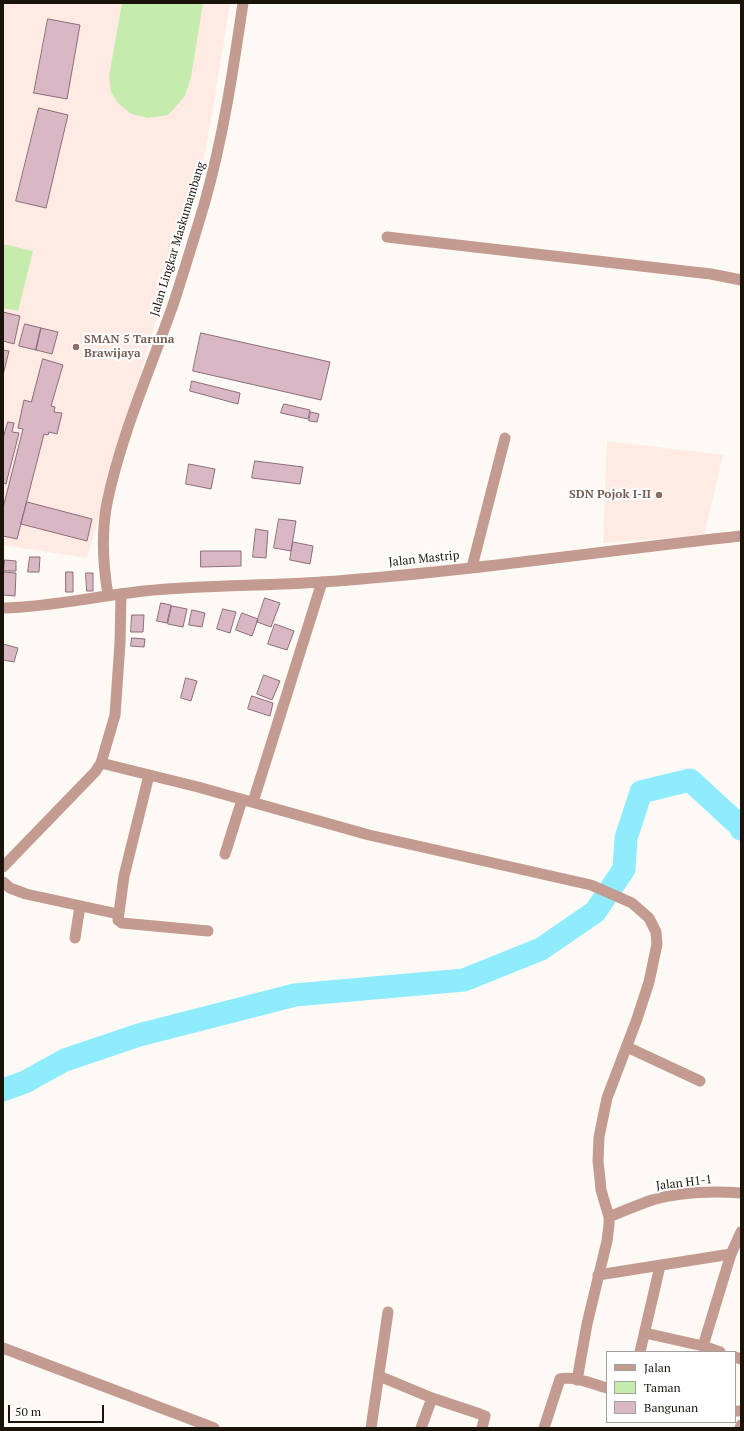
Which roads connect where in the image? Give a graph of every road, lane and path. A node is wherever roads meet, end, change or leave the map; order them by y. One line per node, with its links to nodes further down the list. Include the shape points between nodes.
1 (243, 3): 9 (street, Jalan Lingkar Maskumambang, via 218,154 173,304 125,437 107,504 103,544)
2 (387, 237): 3 (street, via 711,274)
3 (741, 280)
4 (505, 438): 6 (street)
5 (741, 536): 6 (street, Jalan Mastrip)
6 (472, 568): 7 (street, Jalan Mastrip)
7 (322, 582): 8 (street, Jalan Mastrip); 13 (street)
8 (121, 594): 9 (street, Jalan Mastrip); 11 (street, via 115,715)
9 (108, 595): 10 (street, Jalan Mastrip, via 64,603)
10 (3, 608)
11 (101, 763): 12 (street); 15 (street)
12 (149, 776): 13 (street); 18 (street, via 124,876)
13 (248, 801): 14 (street); 21 (street, via 369,835 591,885 632,903 649,918 656,932 657,944 649,982)
14 (225, 854)
15 (3, 867)
16 (3, 882): 17 (street, via 10,888 26,894)
17 (80, 906): 18 (street); 20 (street)
18 (118, 914): 19 (street, via 118,920 122,923)
19 (208, 931)
20 (75, 938)
21 (627, 1047): 22 (street); 24 (street, via 607,1098 599,1137 601,1190)
22 (700, 1081)
23 (741, 1193): 24 (street, Jalan H1-1, via 673,1195 652,1200)
24 (609, 1217): 28 (street, via 607,1241)
25 (741, 1232): 26 (street)
26 (732, 1254): 27 (street); 31 (street)
27 (660, 1266): 28 (street); 30 (street)
28 (598, 1275): 36 (street)
29 (388, 1312): 35 (street)
30 (645, 1332): 31 (street); 33 (street)
31 (702, 1346): 34 (street)
32 (3, 1348): 39 (street)
33 (640, 1351)
34 (717, 1351)
35 (379, 1376): 38 (street); 40 (street)
36 (577, 1380): 37 (street); 43 (street, via 560,1379)
37 (606, 1388)
38 (432, 1398): 41 (street); 42 (street, via 485,1416)
39 (214, 1428)
40 (371, 1428)
41 (421, 1428)
42 (482, 1428)
43 (544, 1428)

